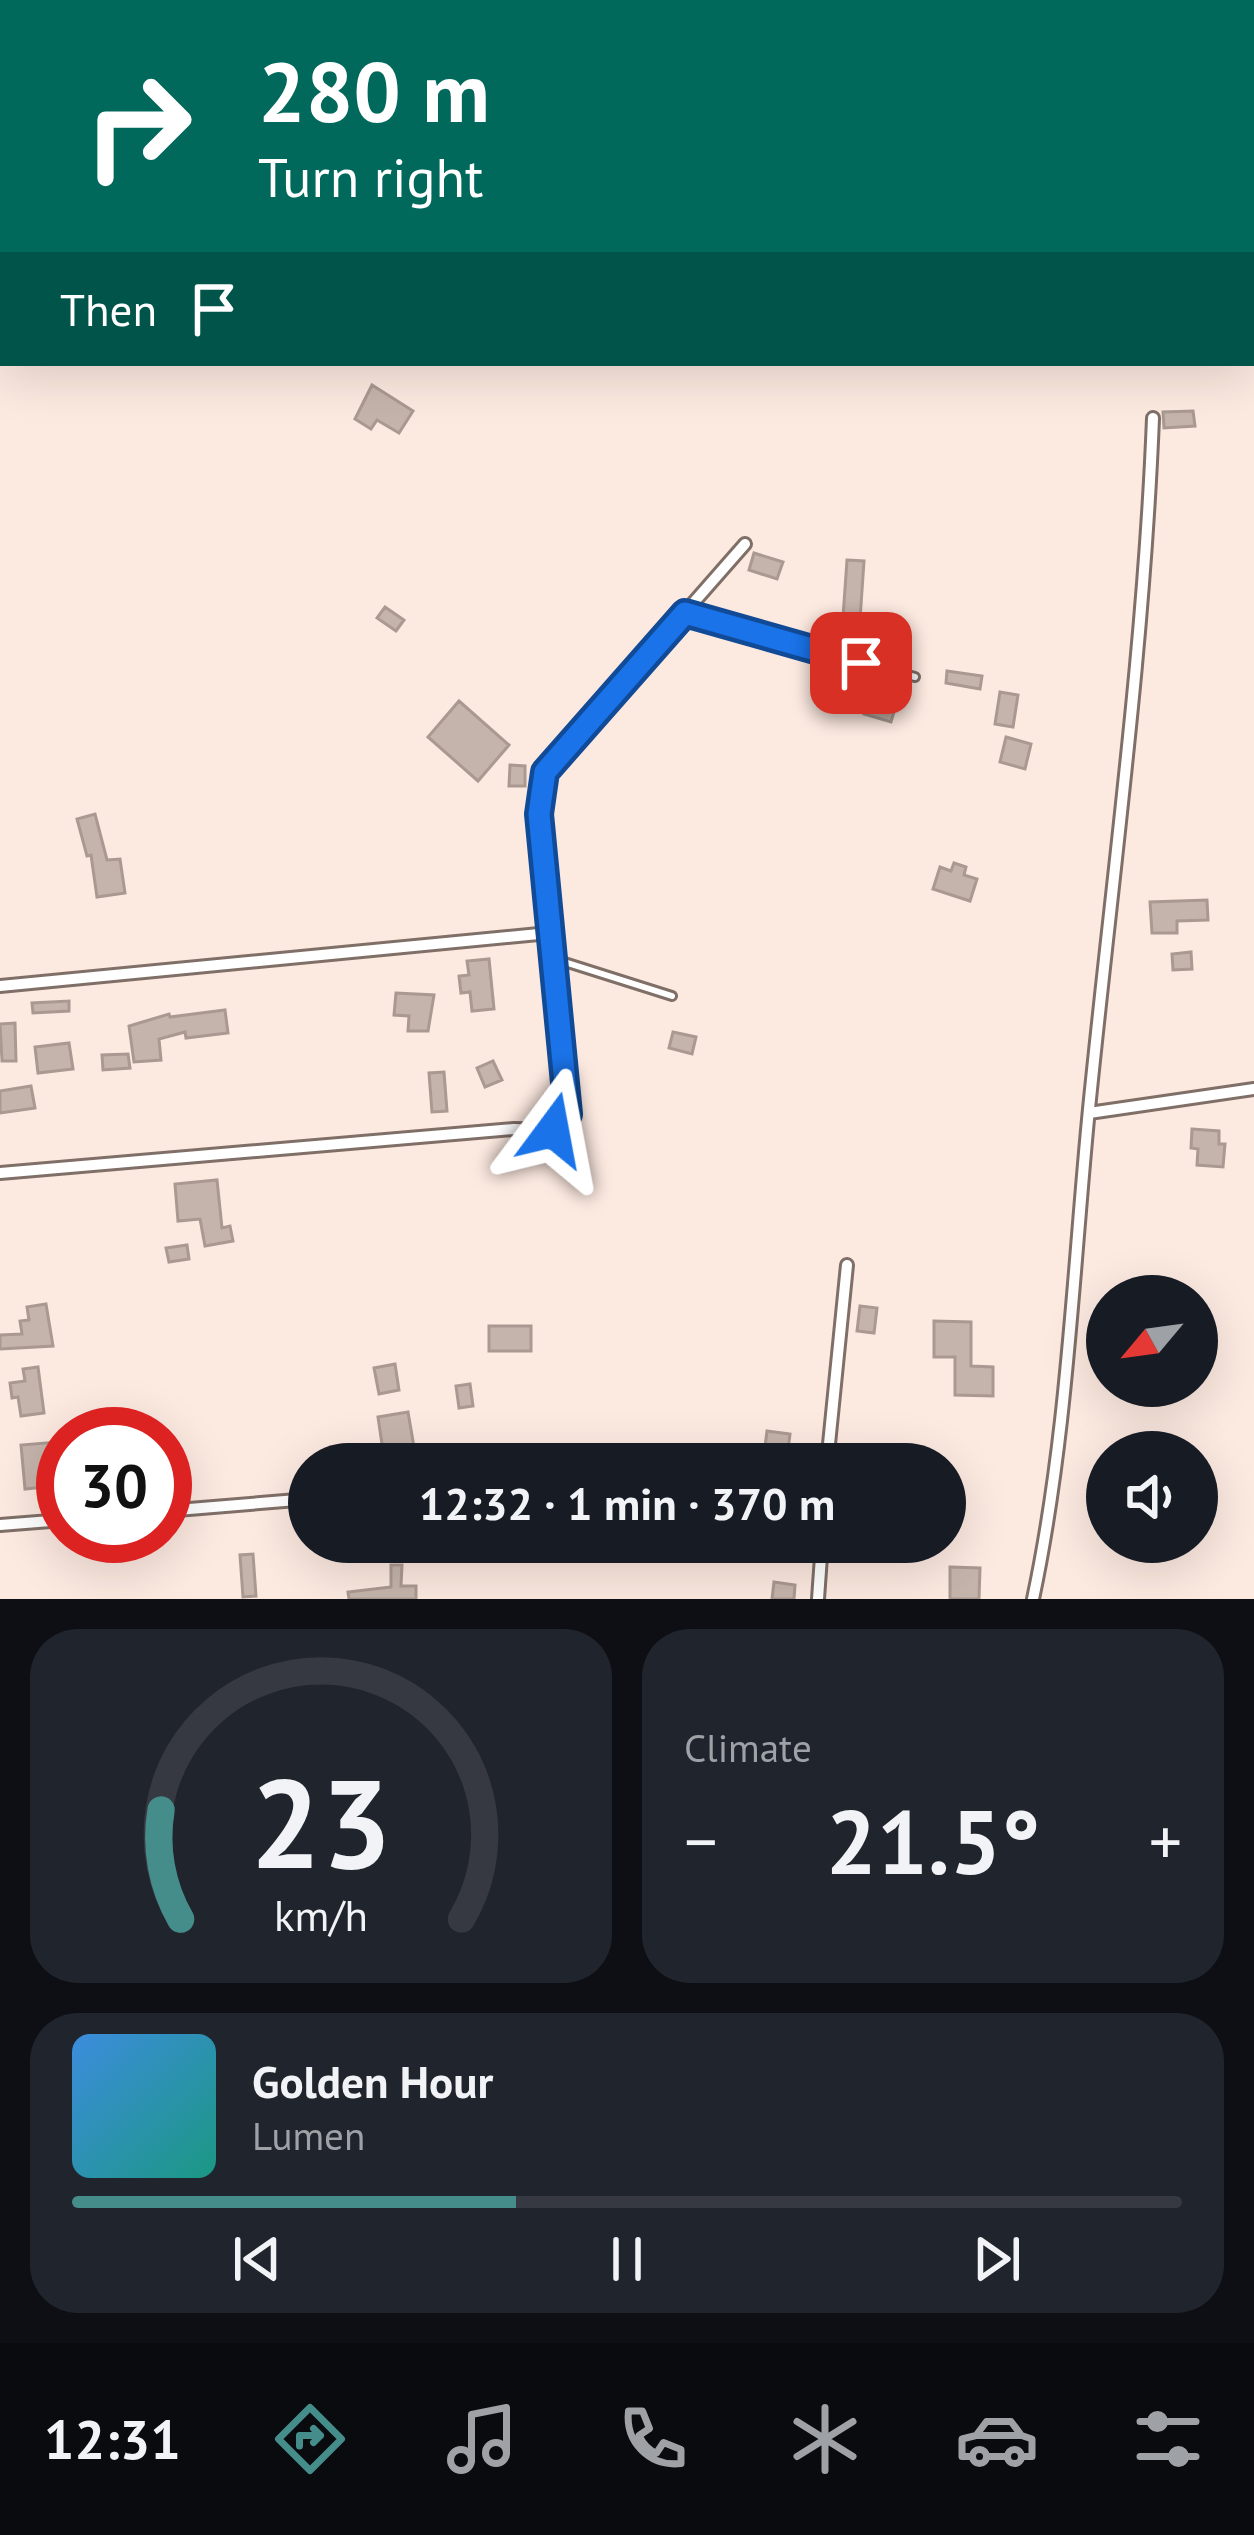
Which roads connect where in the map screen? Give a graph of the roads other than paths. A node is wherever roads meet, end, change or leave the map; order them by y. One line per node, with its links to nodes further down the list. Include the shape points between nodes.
1 (1153, 418): 10 (street, via 1142,612)
2 (745, 544): 3 (street)
3 (685, 613): 4 (lane); 5 (street, via 545,772 539,814)
4 (915, 676)
5 (549, 934): 6 (street); 7 (street)
6 (553, 958): 8 (lane); 11 (street, via 568,1114 553,1130)
7 (0, 986)
8 (672, 996)
9 (1254, 1089): 10 (street)
10 (1089, 1113): 20 (street)
11 (0, 1173)
12 (848, 1265): 13 (street)
13 (829, 1443)
14 (288, 1500): 15 (street)
15 (192, 1509)
16 (36, 1522): 17 (street)
17 (0, 1525)
18 (821, 1563): 19 (street)
19 (818, 1599)
20 (1033, 1599)

